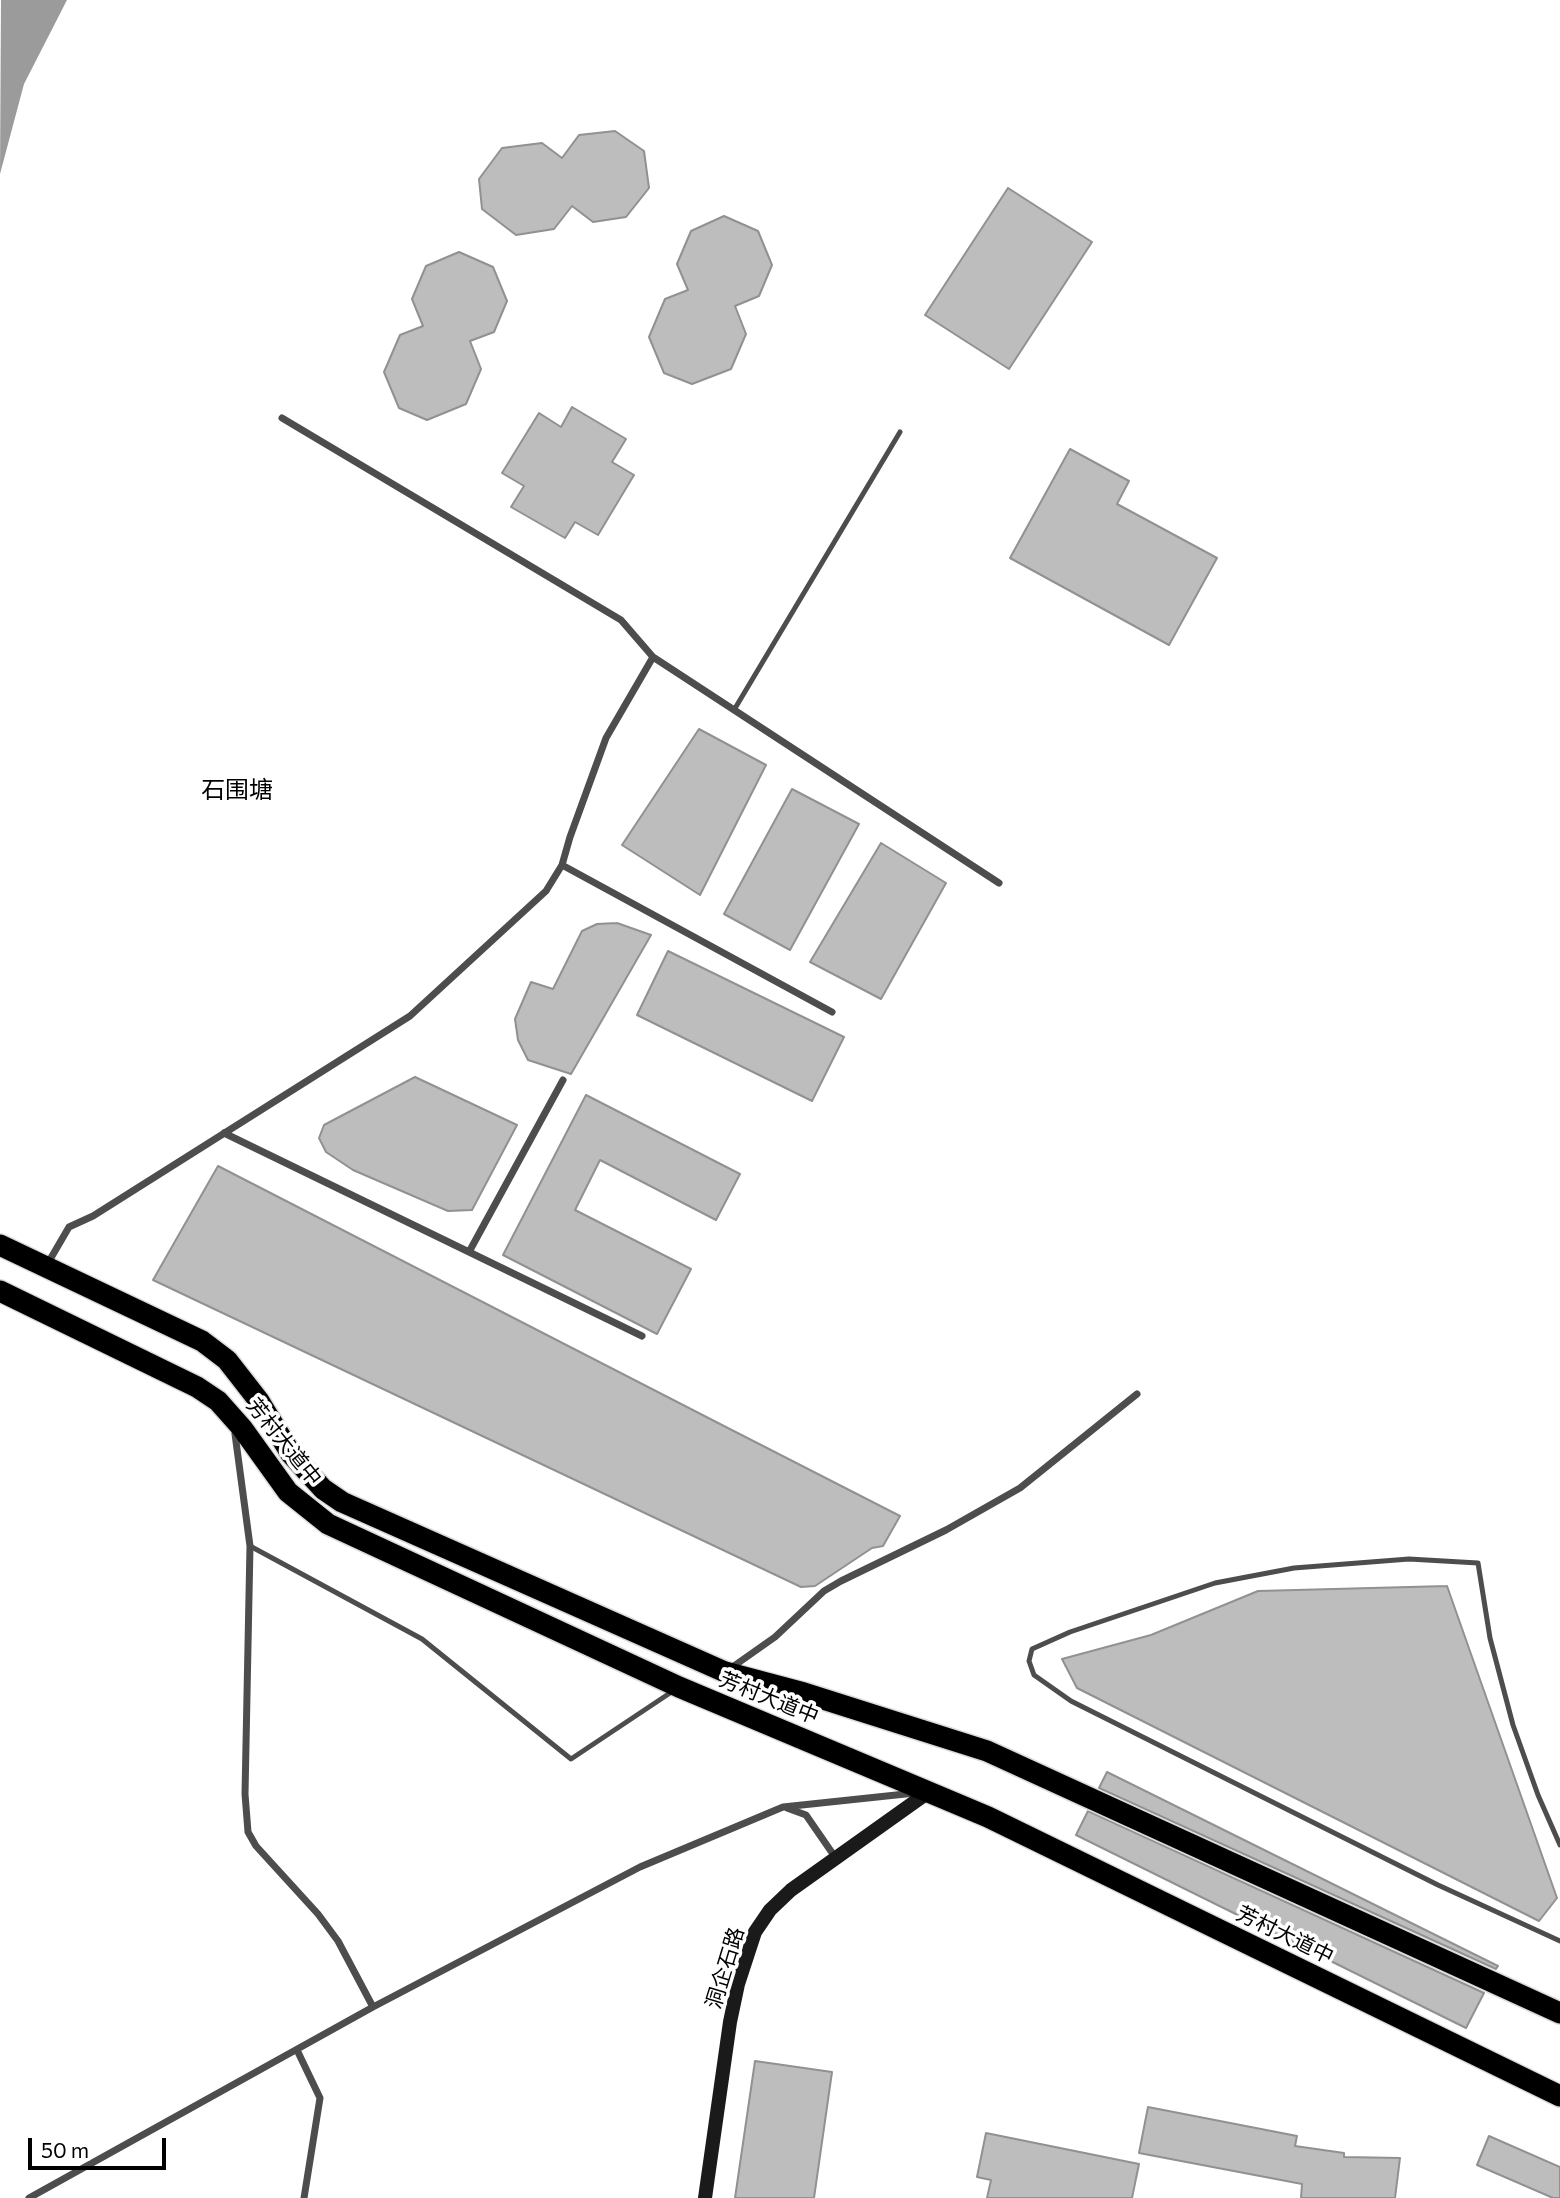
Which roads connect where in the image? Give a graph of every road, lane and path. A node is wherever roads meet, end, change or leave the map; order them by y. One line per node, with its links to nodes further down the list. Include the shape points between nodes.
1 (282, 418): 3 (street, via 621,620)
2 (900, 432): 4 (lane)
3 (653, 657): 4 (street); 5 (street, via 606,738)
4 (734, 710): 6 (street)
5 (562, 865): 7 (street); 9 (street, via 546,891 410,1016)
6 (999, 883)
7 (832, 1012)
8 (563, 1080): 11 (street)
9 (224, 1133): 11 (street); 12 (street, via 69,1227)
10 (0, 1245): 12 (highway, 芳村大道中)
11 (469, 1252): 14 (street)
12 (46, 1267): 18 (highway, 芳村大道中, via 202,1341 227,1360 291,1454 323,1489 342,1502)
13 (0, 1291): 19 (highway, 芳村大道中, via 218,1401 288,1492 328,1524)
14 (642, 1336)
15 (1137, 1394): 18 (street, via 1020,1488 824,1591 765,1645)
16 (235, 1434): 17 (street)
17 (250, 1546): 19 (lane, via 422,1639 572,1759); 25 (street, via 248,1832 338,1941)
18 (725, 1672): 26 (highway, 芳村大道中, via 987,1751)
19 (679, 1687): 20 (highway, 芳村大道中)
20 (930, 1791): 21 (street); 23 (street, 洞企石路); 28 (highway, 芳村大道中)
21 (783, 1807): 23 (street, via 806,1815); 25 (street, via 594,1889)
22 (1560, 1845): 24 (lane, via 1513,1725 1490,1637 1478,1563 1409,1559 1294,1568 1215,1583 1032,1649 1029,1661 1034,1675 1071,1701)
23 (835, 1857): 31 (street, 洞企石路, via 770,1909 755,1932 730,2022)
24 (1560, 1941)
25 (373, 2007): 27 (street)
26 (1560, 2013)
27 (297, 2050): 29 (street); 30 (street, via 320,2098)
28 (1560, 2096)
29 (29, 2198)
30 (304, 2198)
31 (705, 2198)

